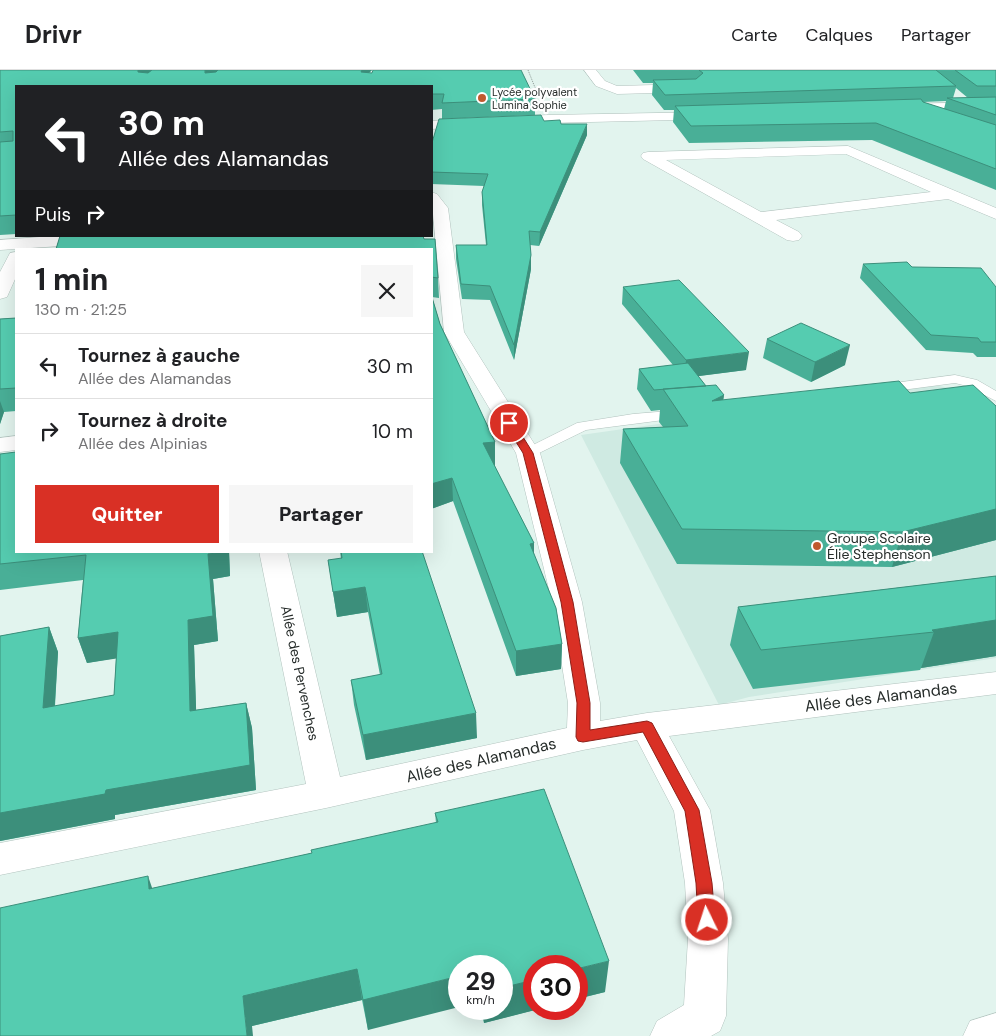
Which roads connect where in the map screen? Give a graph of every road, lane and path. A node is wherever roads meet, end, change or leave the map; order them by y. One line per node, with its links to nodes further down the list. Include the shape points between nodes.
1 (590, 70): 4 (street, via 599,85 606,88)
2 (683, 76): 4 (street)
3 (954, 94): 6 (street)
4 (700, 95): 10 (street, via 724,118 548,119)
5 (996, 106): 6 (street)
6 (969, 107): 7 (street)
7 (909, 108): 8 (street); 9 (street)
8 (890, 109)
9 (944, 120)
10 (433, 125)
11 (734, 138): 12 (street)
12 (744, 153): 13 (street, via 848,150); 16 (street, via 648,156)
13 (951, 194): 15 (street); 16 (street)
14 (433, 199): 29 (street, via 440,208 454,332)
15 (996, 214)
16 (759, 217): 17 (street)
17 (793, 236)
18 (130, 237): 20 (street)
19 (0, 245): 21 (street)
20 (37, 248)
21 (15, 249)
22 (15, 261): 23 (street)
23 (0, 293)
24 (869, 391): 25 (lane, via 955,379 967,380)
25 (996, 397)
26 (698, 413): 29 (lane, via 582,426)
27 (15, 443): 28 (street)
28 (0, 445)
29 (528, 453): 33 (street, via 569,611 584,703)
30 (274, 553): 34 (street, Allée des Pervenches)
31 (996, 683): 32 (street, Allée des Alamandas)
32 (647, 726): 33 (street, Allée des Alamandas); 37 (street, via 692,810 704,883 708,939 704,1016)
33 (583, 737): 34 (street, Allée des Alamandas)
34 (326, 794): 35 (street, Allée des Alamandas)
35 (0, 859)
36 (996, 1034): 38 (street)
37 (672, 1036)
38 (985, 1036)

